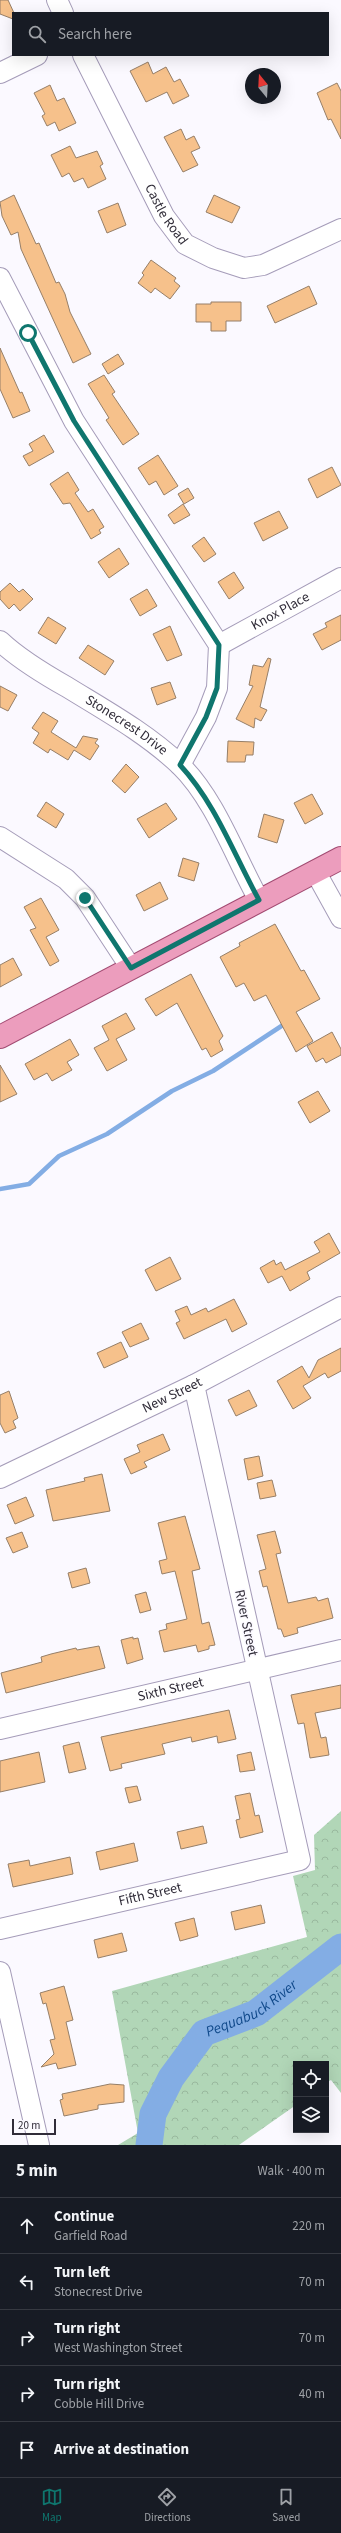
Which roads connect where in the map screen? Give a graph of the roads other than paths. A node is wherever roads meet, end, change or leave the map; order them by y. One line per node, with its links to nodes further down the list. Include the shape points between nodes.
1 (57, 0): 2 (street)
2 (63, 12)
3 (35, 56): 5 (street)
4 (84, 56): 6 (street, Castle Road, via 164,216 184,244 213,258 244,268 263,265)
5 (0, 73)
6 (341, 229)
7 (0, 278): 10 (street, via 74,421)
8 (341, 578): 10 (street, Knox Place)
9 (0, 640): 11 (street, Stonecrest Drive, via 47,675 119,718 159,746)
10 (219, 645): 11 (street, via 217,688 206,717)
11 (180, 765): 15 (street, Stonecrest Drive, via 195,781 210,805)
12 (0, 837): 17 (street, via 66,879 80,893)
13 (341, 858): 14 (main road)
14 (315, 871): 15 (main road); 16 (street)
15 (259, 900): 17 (main road)
16 (341, 918)
17 (131, 968): 18 (main road)
18 (0, 1037)
19 (341, 1307): 20 (street, New Street)
20 (194, 1385): 21 (street, New Street); 23 (street, River Street)
21 (0, 1478)
22 (341, 1650): 23 (street, Sixth Street)
23 (256, 1670): 24 (street, Sixth Street); 25 (street, River Street)
24 (0, 1729)
25 (300, 1860): 26 (street, Fifth Street)
26 (0, 1929)
27 (0, 1972): 28 (street)
28 (39, 2145)

